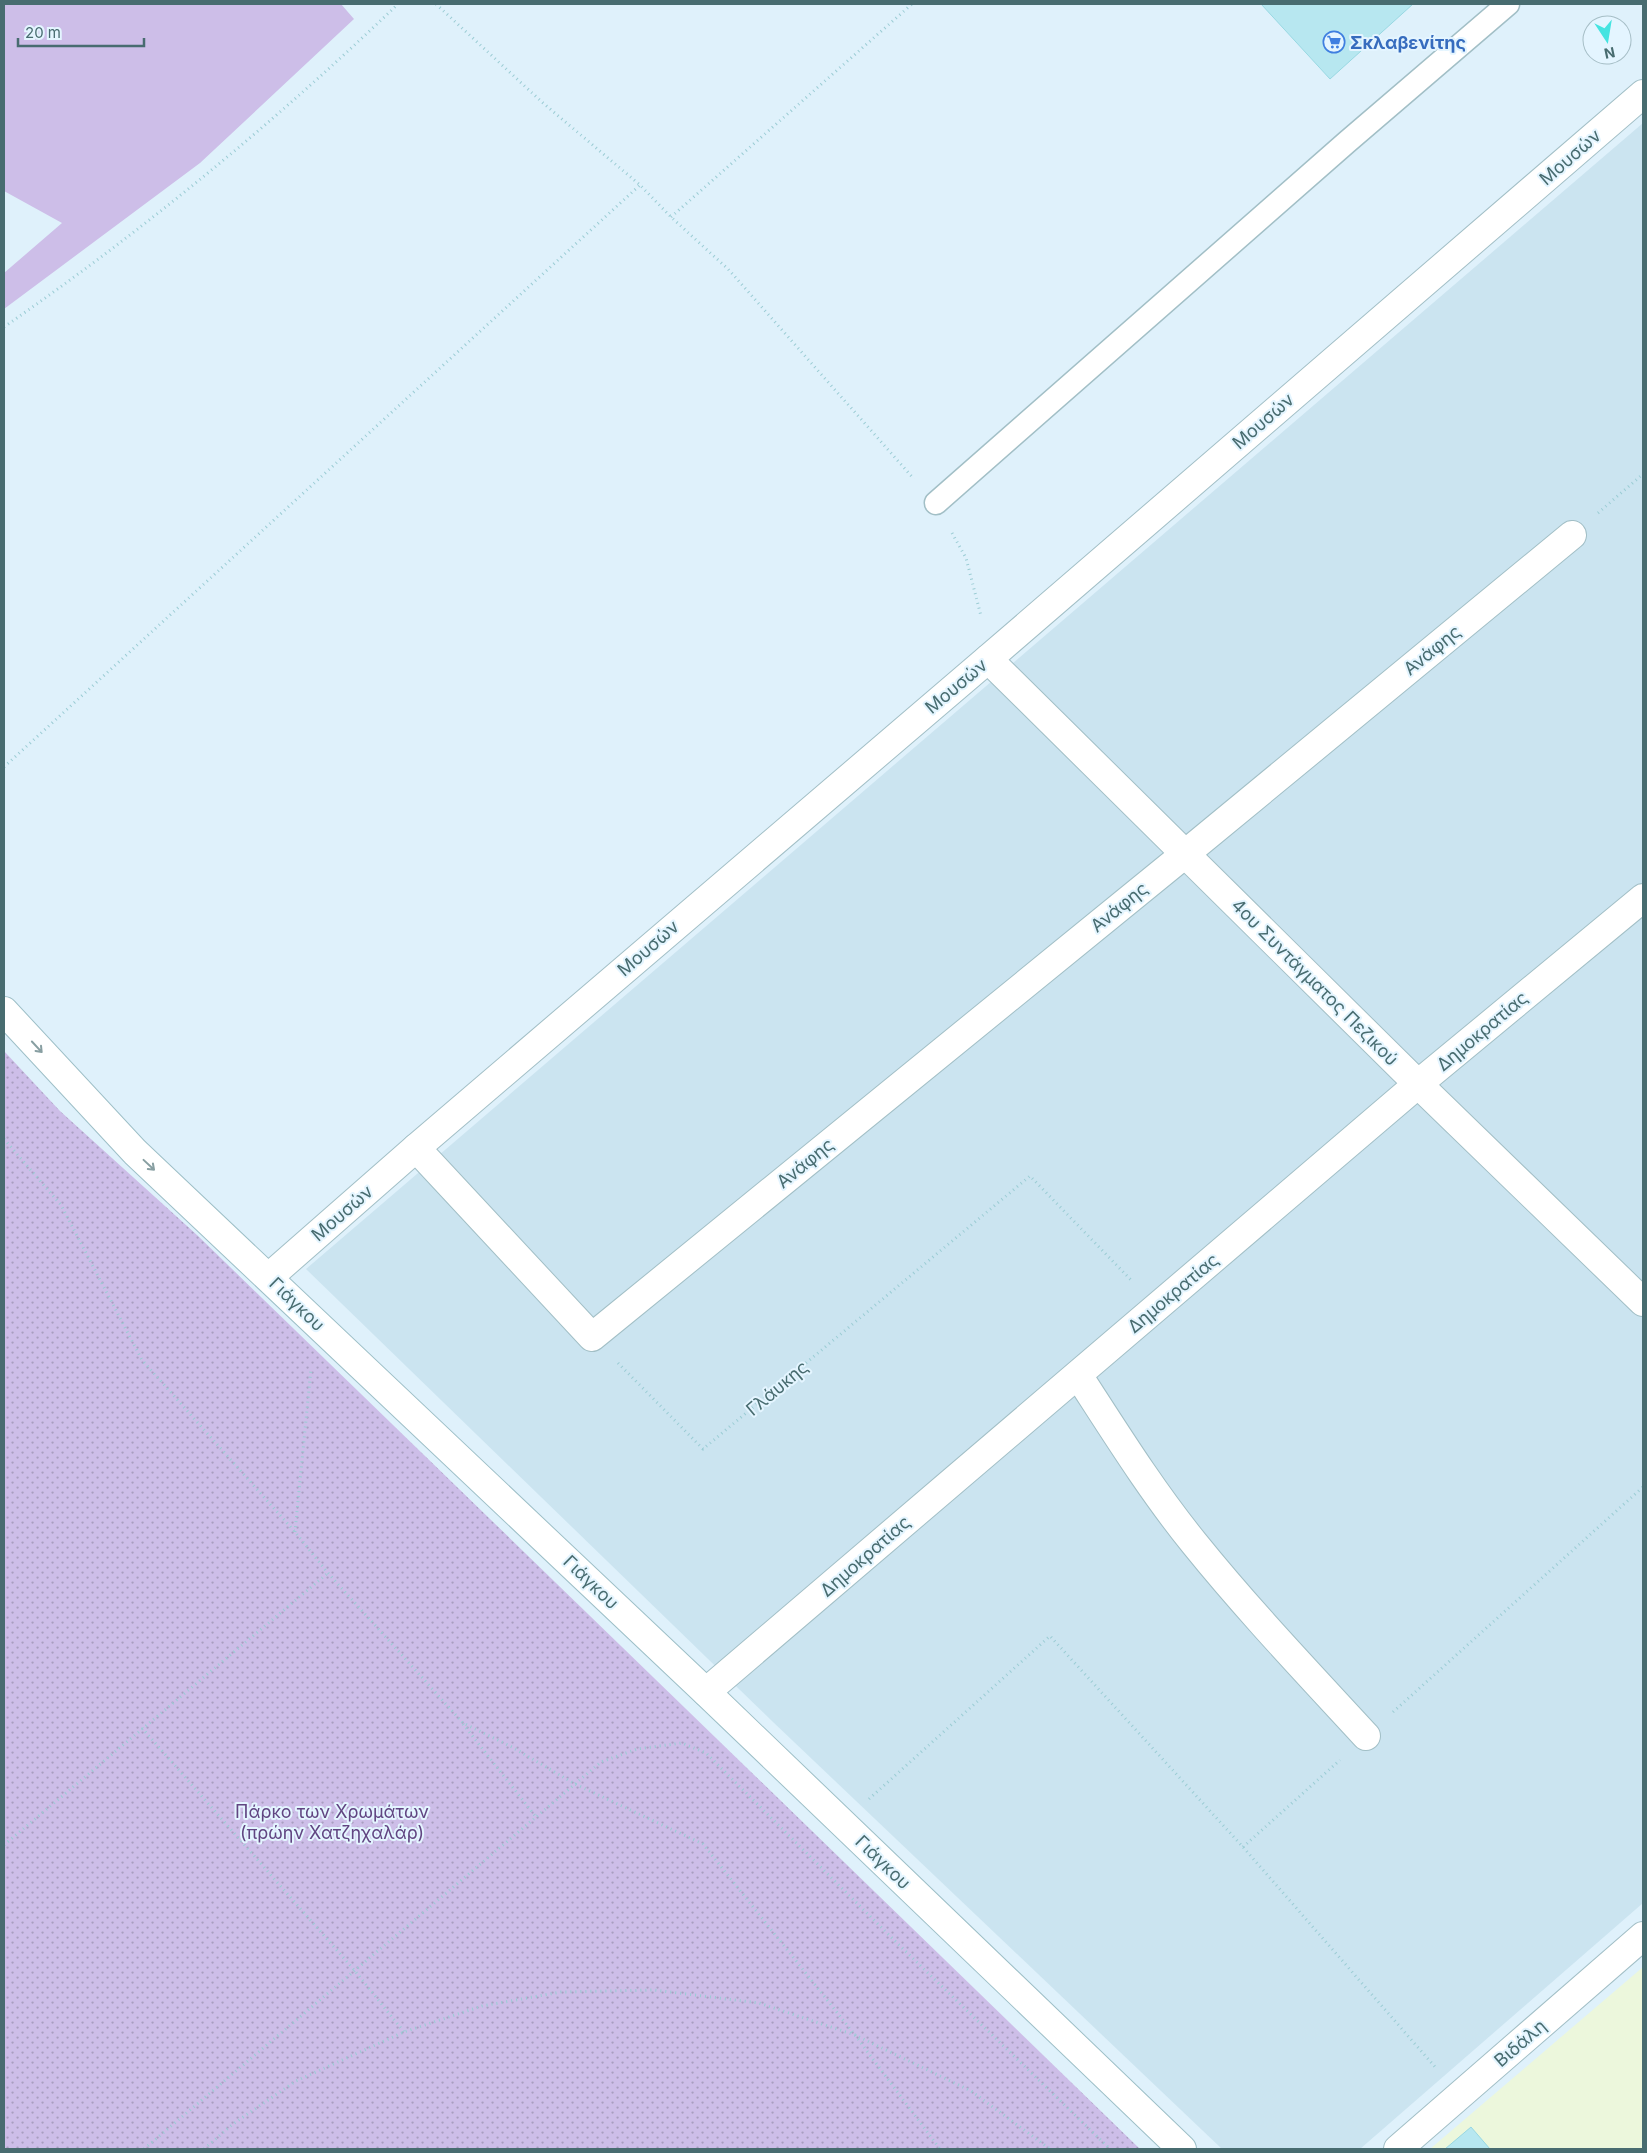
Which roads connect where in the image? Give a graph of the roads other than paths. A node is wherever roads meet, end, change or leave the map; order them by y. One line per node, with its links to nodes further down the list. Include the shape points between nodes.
1 (1508, 4): 3 (lane)
2 (1643, 94): 5 (street, Μουσών)
3 (936, 503)
4 (1572, 535): 6 (street, Ανάφης)
5 (988, 659): 6 (street, 4ου Συντάγματος Πεζικού); 10 (street, Μουσών)
6 (1185, 854): 9 (street, 4ου Συντάγματος Πεζικού); 10 (street, Ανάφης, via 592,1336)
7 (1643, 898): 9 (street, Δημοκρατίας)
8 (4, 1011): 11 (street, Γιάγκου, one-way to 11, via 135,1152)
9 (1418, 1084): 12 (street, 4ου Συντάγματος Πεζικού); 13 (street, Δημοκρατίας)
10 (416, 1148): 11 (street, Μουσών)
11 (269, 1277): 14 (street, Γιάγκου)
12 (1643, 1302)
13 (1078, 1374): 14 (street, Δημοκρατίας); 15 (street, via 1144,1478 1194,1543)
14 (706, 1692): 17 (street, Γιάγκου)
15 (1366, 1736)
16 (1643, 1936): 18 (street, Βιδάλη)
17 (1182, 2149)
18 (1398, 2149)

